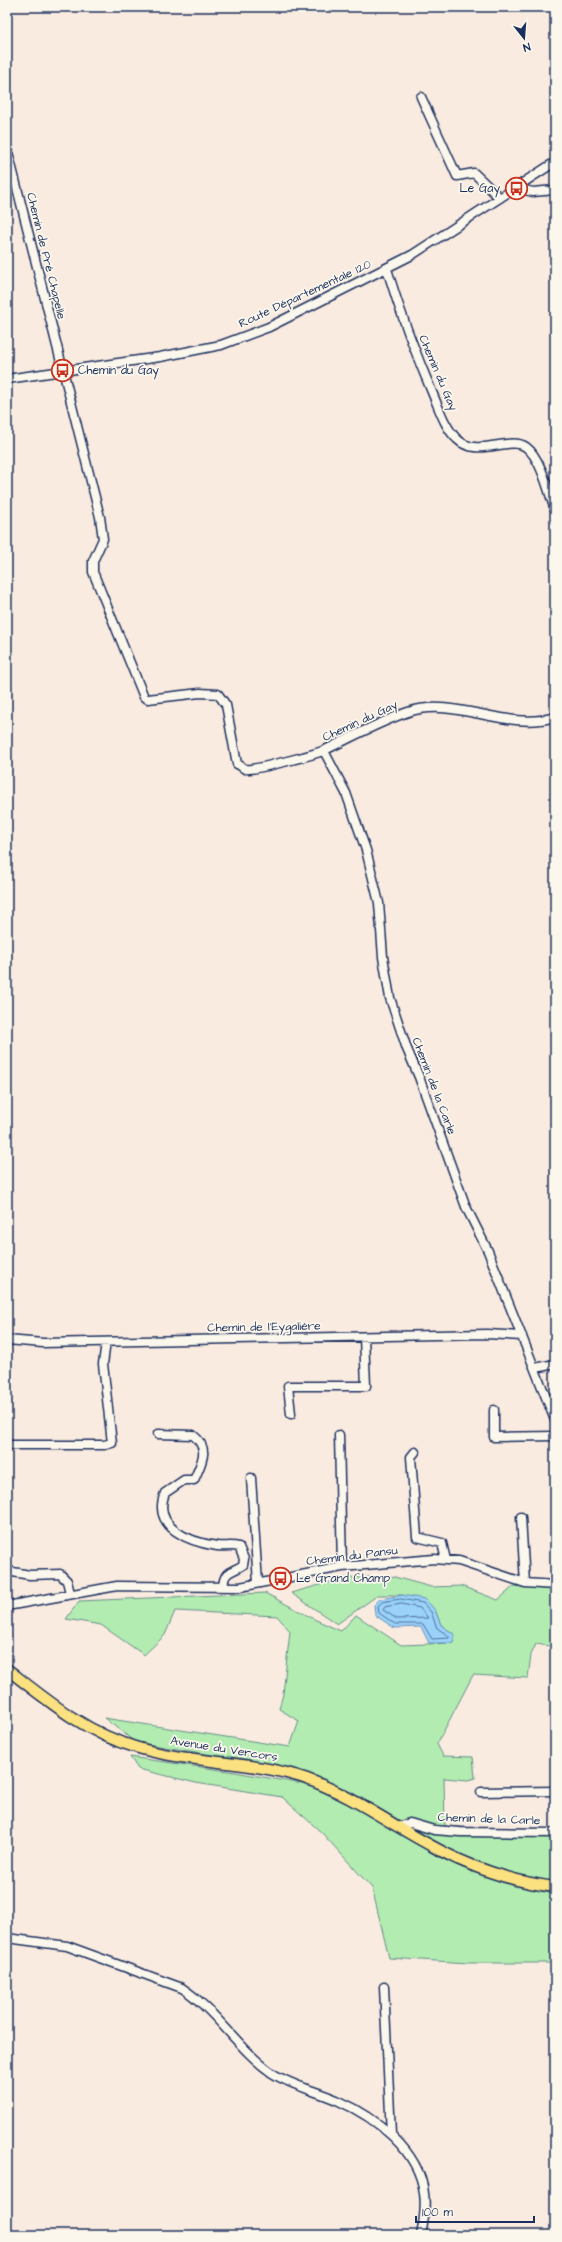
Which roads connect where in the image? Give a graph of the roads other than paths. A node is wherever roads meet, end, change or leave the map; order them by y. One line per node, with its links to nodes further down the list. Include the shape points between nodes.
1 (421, 97): 6 (street, via 457,176 474,173)
2 (7, 148): 8 (street, Chemin de Pré Chapelle)
3 (555, 162): 4 (street, Route Départementale 120)
4 (519, 187): 5 (street, via 533,192); 6 (street, Route Départementale 120)
5 (555, 190)
6 (500, 198): 7 (street, Route Départementale 120, via 447,234)
7 (387, 269): 8 (street, Route Départementale 120, via 269,327 221,345 160,357); 10 (street, Chemin du Gay, via 426,381 438,410 455,438 464,446 479,448 507,444 525,446 538,465)
8 (63, 370): 9 (street, Route Départementale 120); 12 (street, Chemin du Gay, via 103,532 93,561 93,572 144,697 148,699 200,693 218,694 226,705 237,764 245,769 258,769)
9 (7, 379)
10 (555, 510)
11 (555, 717): 12 (street, Chemin du Gay, via 540,720 508,720 428,707 389,720 342,740)
12 (324, 751): 13 (street, Chemin de la Carle, via 346,794 366,850 379,903 383,957 390,998 406,1049 419,1077 466,1207 488,1251)
13 (522, 1336): 14 (street, Chemin de l'Eygalière, via 487,1334); 18 (street, Chemin de la Carle)
14 (364, 1337): 16 (street, Chemin de l'Eygalière); 20 (street, via 366,1386 288,1386)
15 (7, 1340): 16 (street, Chemin de l'Eygalière, via 37,1343)
16 (106, 1342): 25 (street, via 103,1364 112,1443)
17 (555, 1364): 18 (street)
18 (535, 1368): 21 (street, Chemin de la Carle)
19 (494, 1410): 24 (street, via 494,1437)
20 (291, 1414)
21 (555, 1420)
22 (158, 1434): 35 (street, via 193,1435 202,1445 204,1458 194,1480 184,1480 164,1493 163,1514 170,1527 183,1537 215,1546 238,1547 244,1558 243,1565 226,1573)
23 (339, 1435): 30 (street)
24 (555, 1436)
25 (7, 1445)
26 (415, 1452): 29 (street, via 411,1457 417,1537 442,1543)
27 (251, 1478): 33 (street)
28 (522, 1517): 32 (street)
29 (446, 1560): 30 (street, Chemin du Pansu); 32 (street, Chemin du Pansu, via 459,1561)
30 (342, 1567): 33 (street, Chemin du Pansu)
31 (7, 1571): 36 (street, via 30,1576 60,1574 67,1581)
32 (525, 1583): 34 (street, Chemin du Pansu)
33 (258, 1584): 35 (street, Chemin du Pansu)
34 (555, 1585)
35 (223, 1587): 36 (street, Chemin du Pansu, via 116,1586)
36 (70, 1594): 37 (street, Chemin du Pansu)
37 (7, 1606)
38 (7, 1669): 41 (main road, Avenue du Vercors, via 64,1712 103,1736 143,1749 261,1767 308,1779)
39 (555, 1791): 40 (street)
40 (480, 1792)
41 (400, 1827): 42 (street, Chemin de la Carle, via 410,1823 434,1830 460,1832); 43 (main road, Avenue du Vercors, via 431,1846 468,1863 506,1877)
42 (555, 1833)
43 (555, 1887)
44 (7, 1938): 46 (street, via 68,1946 182,1988 198,1998 253,2057 273,2073 364,2114)
45 (384, 1987): 46 (street)
46 (391, 2134): 47 (street, via 409,2157 424,2192)
47 (421, 2235)

